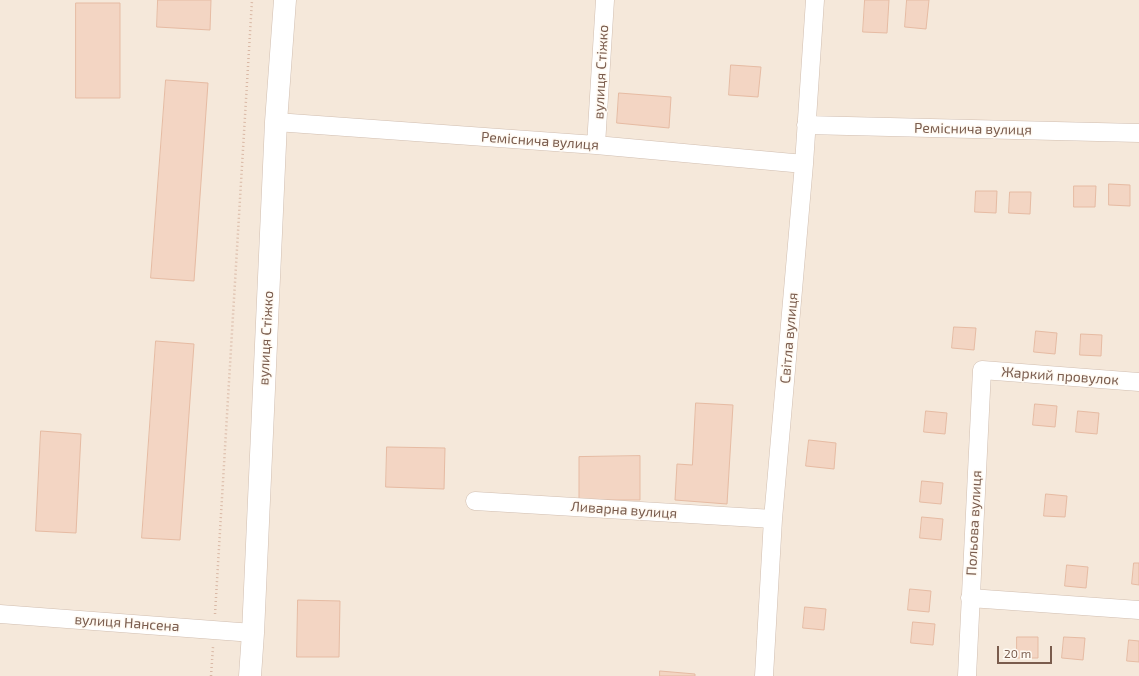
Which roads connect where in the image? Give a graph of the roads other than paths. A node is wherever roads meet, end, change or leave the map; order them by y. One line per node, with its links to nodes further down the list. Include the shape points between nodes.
1 (285, 0): 4 (street, вулиця Стіжко)
2 (605, 0): 7 (street, вулиця Стіжко)
3 (814, 0): 5 (street, Світла вулиця)
4 (276, 122): 7 (street, Реміснича вулиця); 16 (street, вулиця Стіжко)
5 (806, 125): 6 (street, Реміснича вулиця); 8 (street, Світла вулиця)
6 (1139, 132)
7 (596, 145): 8 (street, Реміснича вулиця)
8 (804, 164): 12 (street, Світла вулиця)
9 (982, 370): 10 (street, Жаркий провулок); 13 (street, Польова вулиця)
10 (1139, 382)
11 (474, 501): 12 (street, Ливарна вулиця)
12 (774, 519): 18 (street, Світла вулиця)
13 (970, 598): 14 (street); 19 (street, Польова вулиця)
14 (1139, 610)
15 (0, 614): 16 (street, вулиця Нансена)
16 (253, 633): 17 (street, вулиця Стіжко)
17 (250, 676)
18 (764, 676)
19 (967, 676)

